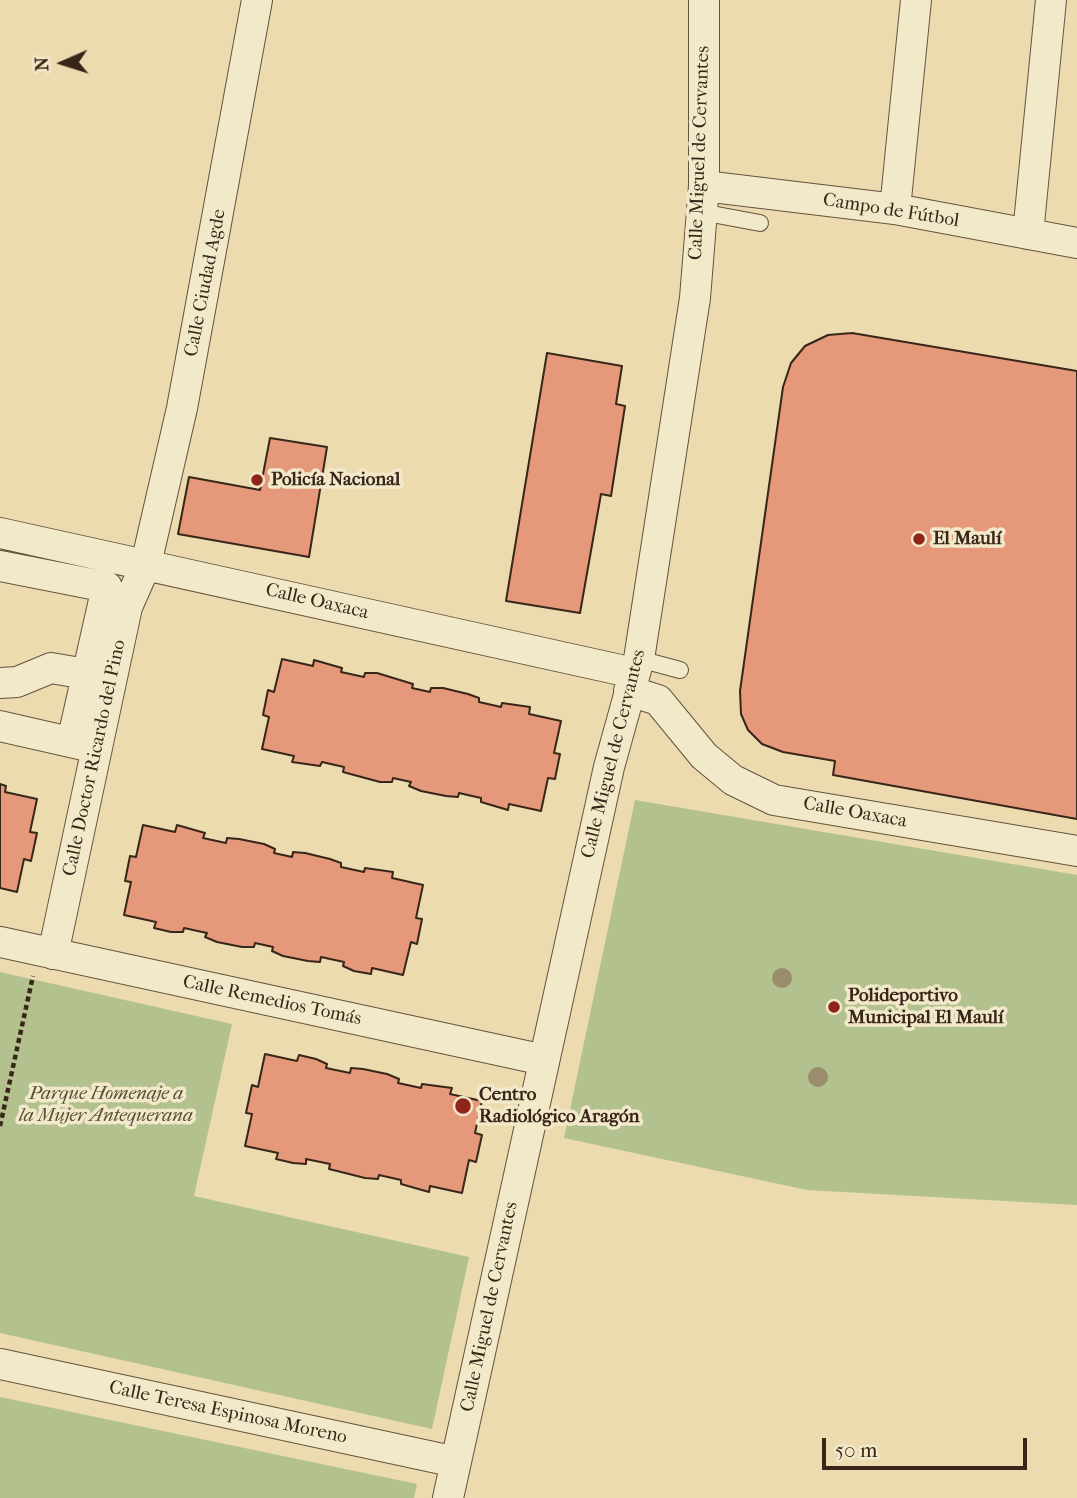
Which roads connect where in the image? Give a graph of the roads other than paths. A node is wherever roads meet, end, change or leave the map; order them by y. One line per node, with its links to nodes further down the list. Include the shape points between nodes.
1 (257, 0): 11 (street, Calle Ciudad Agde, via 182,408)
2 (704, 0): 5 (street, Calle Miguel de Cervantes)
3 (916, 0): 6 (street)
4 (1051, 0): 8 (street)
5 (703, 199): 6 (street, Campo de Fútbol); 7 (lane); 14 (street, Calle Miguel de Cervantes, via 695,298)
6 (895, 209): 8 (street, Campo de Fútbol)
7 (760, 223)
8 (1028, 234): 9 (street, Campo de Fútbol)
9 (1077, 243)
10 (0, 533): 11 (street, Calle Oaxaca)
11 (146, 564): 14 (street, Calle Oaxaca); 20 (street, Calle Doctor Ricardo del Pino, via 127,607)
12 (0, 566): 15 (street, via 107,587)
13 (680, 670): 14 (lane)
14 (634, 674): 18 (street, Calle Oaxaca, via 704,756 733,780 774,800); 21 (street, Calle Miguel de Cervantes)
15 (93, 675): 16 (street, via 51,668 18,682); 17 (street, via 78,744)
16 (0, 683)
17 (0, 726)
18 (1077, 851)
19 (0, 942): 20 (street, Calle Remedios Tomás)
20 (53, 954): 21 (street, Calle Remedios Tomás)
21 (544, 1060): 23 (street, Calle Miguel de Cervantes)
22 (0, 1364): 23 (street, Calle Teresa Espinosa Moreno)
23 (456, 1462): 24 (street, Calle Miguel de Cervantes)
24 (448, 1498)

